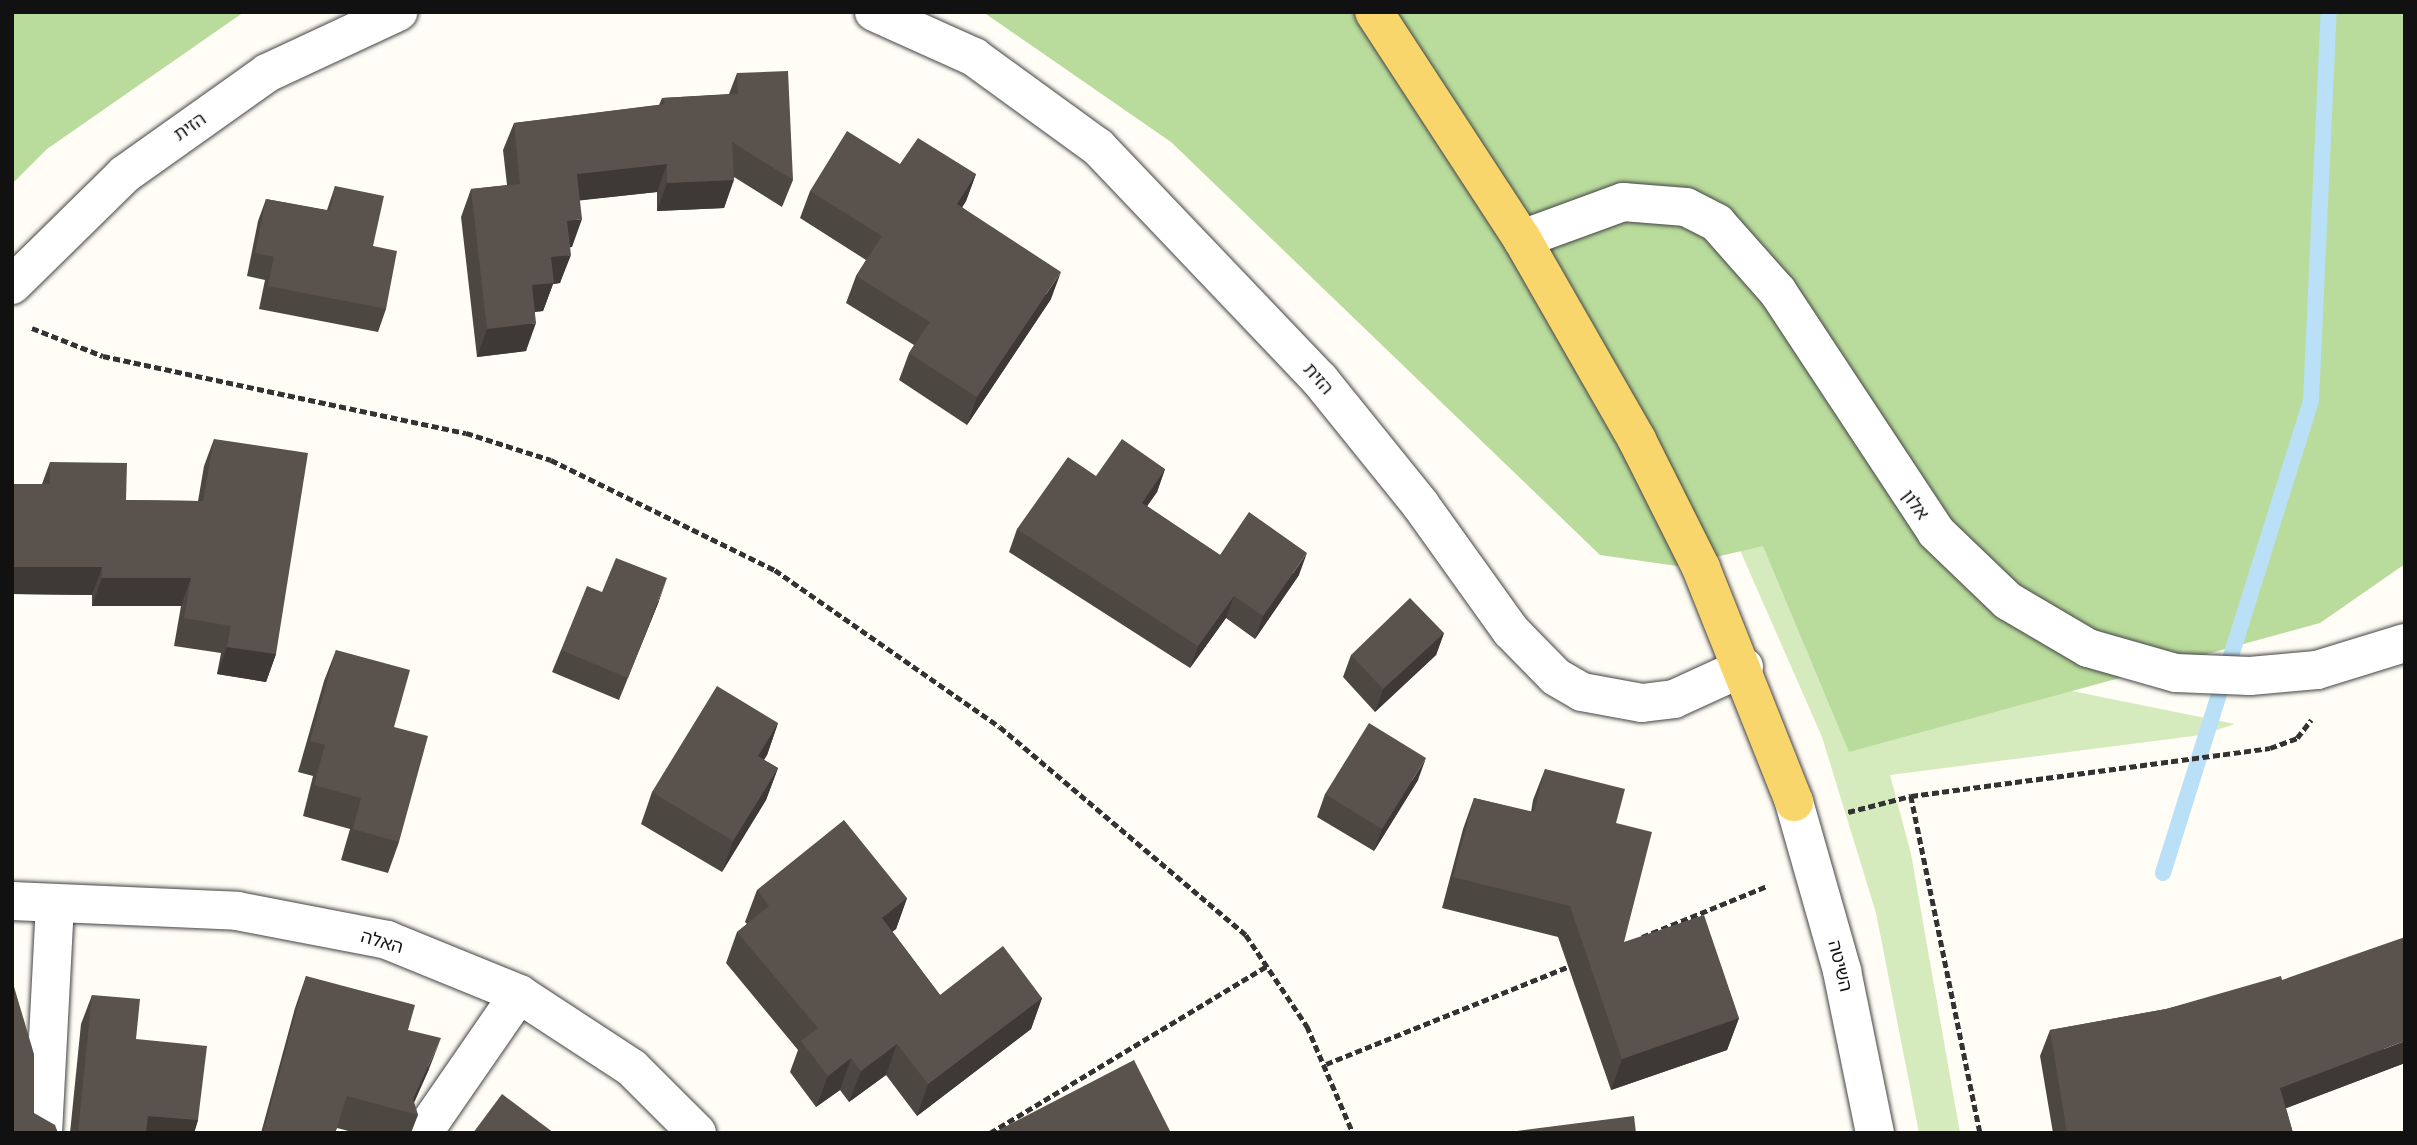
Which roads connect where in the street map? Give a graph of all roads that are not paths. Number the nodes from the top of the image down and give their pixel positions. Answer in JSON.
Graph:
{"nodes":[{"id":1,"x":398,"y":12,"type":"edge"},
{"id":2,"x":874,"y":12,"type":"edge"},
{"id":3,"x":1374,"y":12,"type":"edge"},
{"id":4,"x":1522,"y":239,"type":"junction"},
{"id":5,"x":12,"y":285,"type":"edge"},
{"id":6,"x":2405,"y":643,"type":"edge"},
{"id":7,"x":1744,"y":667,"type":"junction"},
{"id":8,"x":1798,"y":813,"type":"joint"},
{"id":9,"x":12,"y":901,"type":"edge"},
{"id":10,"x":55,"y":903,"type":"junction"},
{"id":11,"x":519,"y":994,"type":"junction"},
{"id":12,"x":43,"y":1133,"type":"edge"},
{"id":13,"x":423,"y":1133,"type":"edge"},
{"id":14,"x":697,"y":1133,"type":"edge"},
{"id":15,"x":1875,"y":1133,"type":"edge"}],
"edges":[{"from":1,"to":5,"type":"street","name":"הזית"},
{"from":2,"to":7,"type":"street","name":"הזית"},
{"from":3,"to":4,"type":"main road"},
{"from":4,"to":6,"type":"street","name":"אלון"},
{"from":4,"to":7,"type":"main road"},
{"from":7,"to":8,"type":"main road"},
{"from":8,"to":15,"type":"street","name":"השיטה"},
{"from":9,"to":10,"type":"street","name":"האלה"},
{"from":10,"to":11,"type":"street","name":"האלה"},
{"from":10,"to":12,"type":"street"},
{"from":11,"to":13,"type":"street"},
{"from":11,"to":14,"type":"street","name":"האלה"}]}
